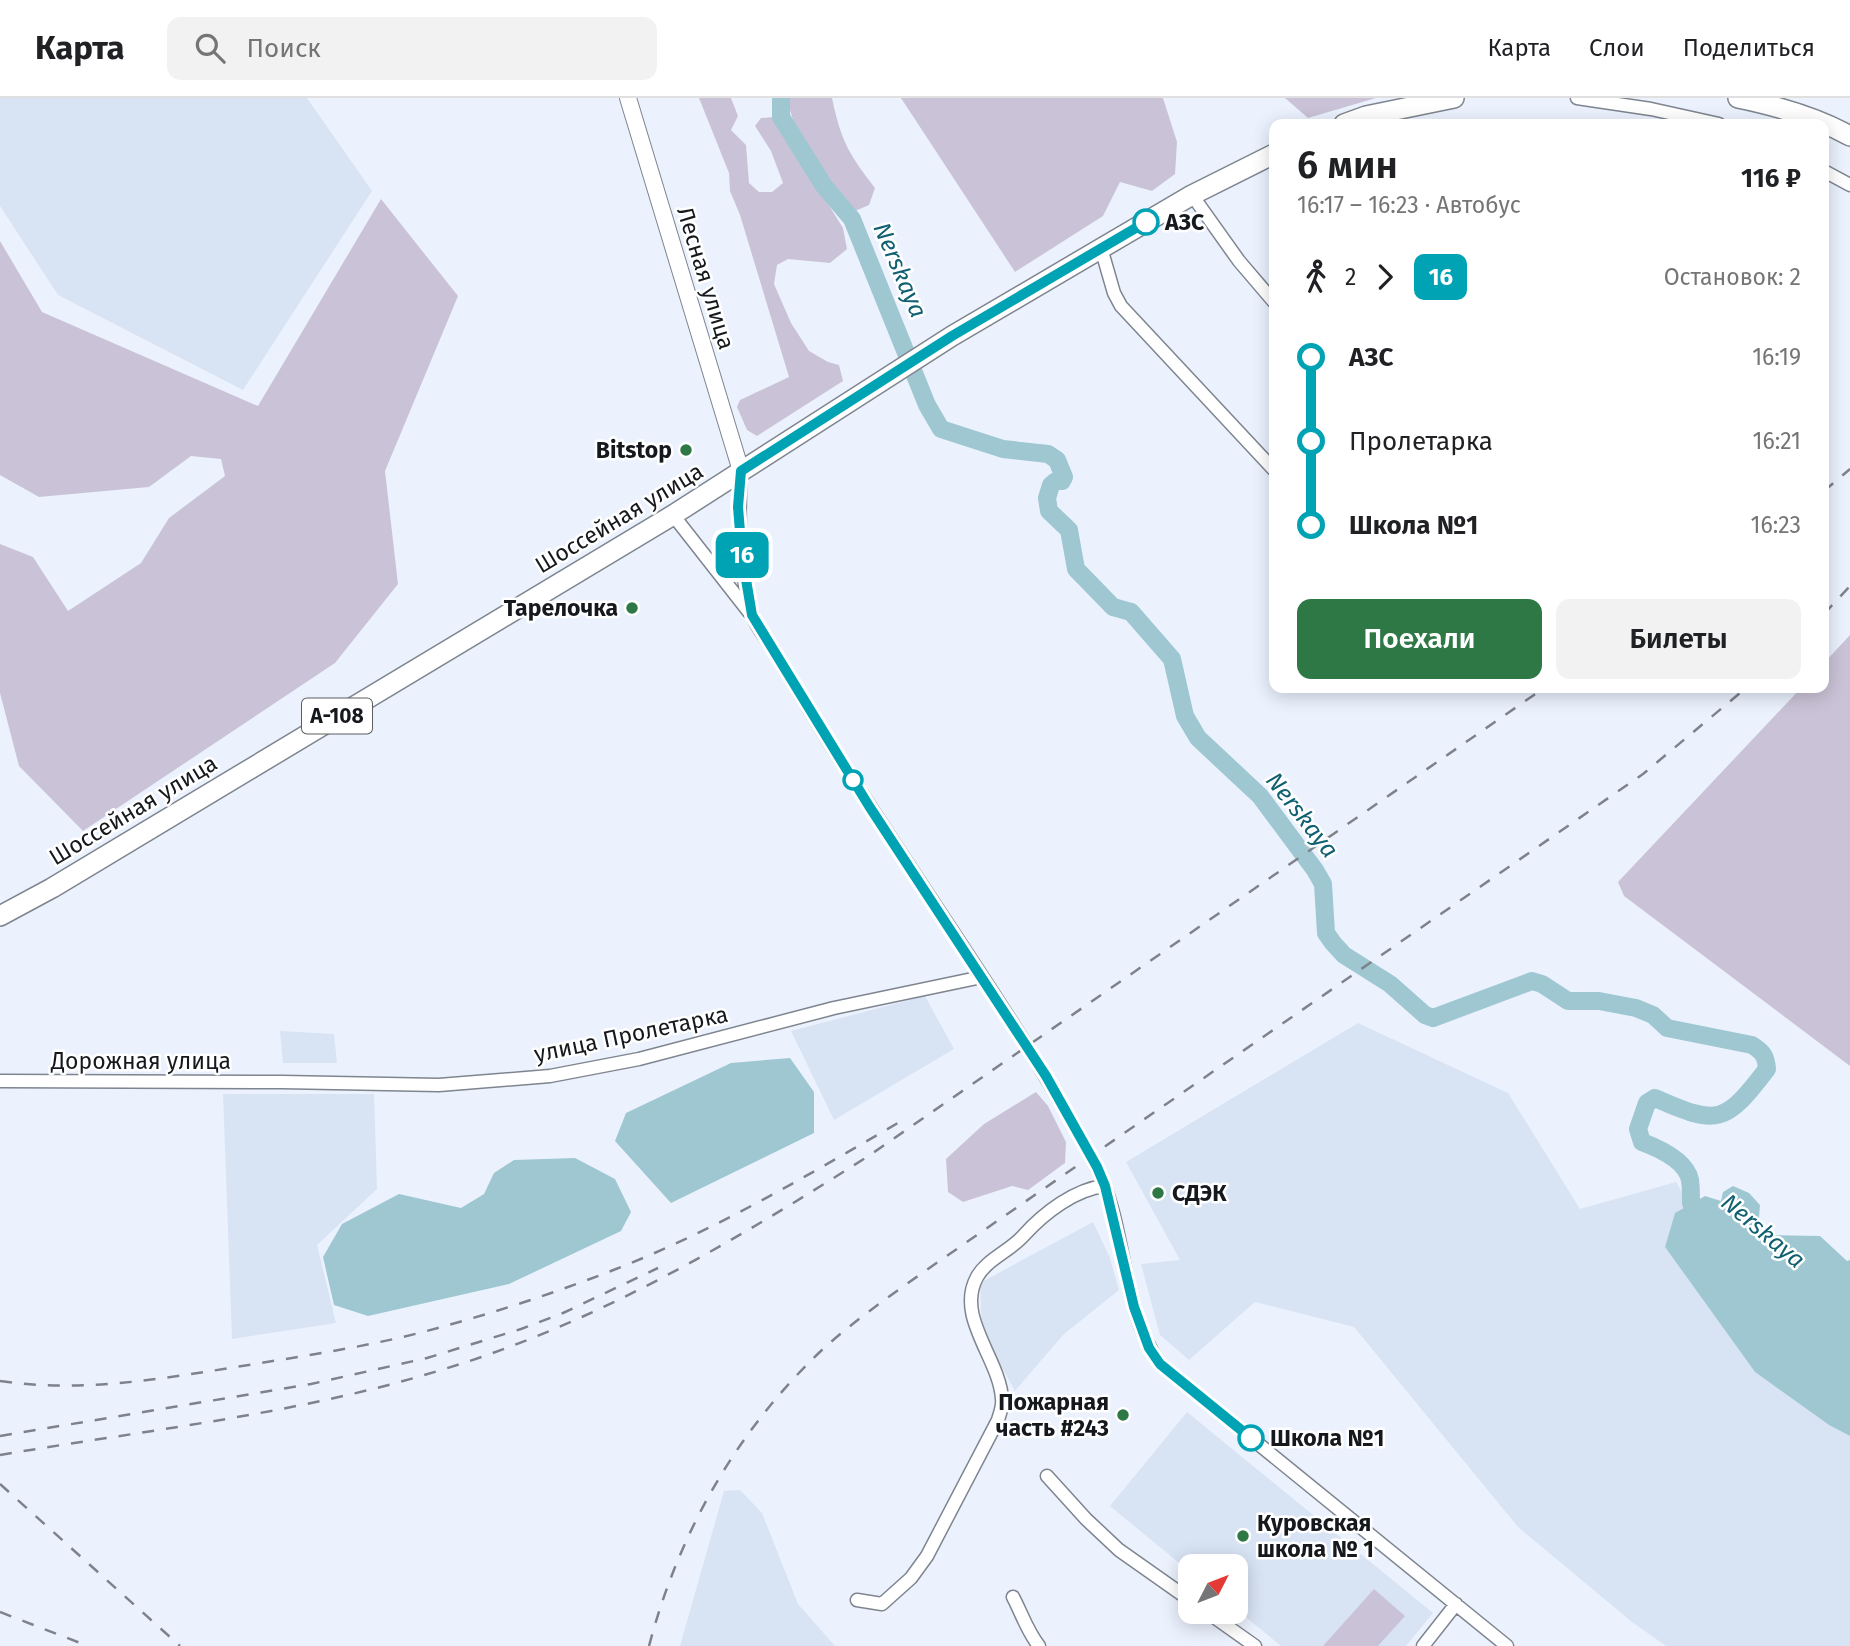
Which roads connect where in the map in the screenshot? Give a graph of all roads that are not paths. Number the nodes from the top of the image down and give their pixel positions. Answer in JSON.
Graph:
{"nodes":[{"id":1,"x":628,"y":98,"type":"edge"},
{"id":2,"x":1454,"y":98,"type":"edge"},
{"id":3,"x":1577,"y":98,"type":"edge"},
{"id":4,"x":1738,"y":98,"type":"edge"},
{"id":5,"x":1358,"y":119,"type":"edge"},
{"id":6,"x":1696,"y":119,"type":"edge"},
{"id":7,"x":1815,"y":119,"type":"edge"},
{"id":8,"x":1829,"y":124,"type":"edge"},
{"id":9,"x":1850,"y":136,"type":"edge"},
{"id":10,"x":1269,"y":156,"type":"edge"},
{"id":11,"x":1829,"y":174,"type":"edge"},
{"id":12,"x":1850,"y":185,"type":"edge"},
{"id":13,"x":1192,"y":195,"type":"junction"},
{"id":14,"x":1101,"y":248,"type":"junction"},
{"id":15,"x":1269,"y":296,"type":"edge"},
{"id":16,"x":1269,"y":465,"type":"edge"},
{"id":17,"x":741,"y":471,"type":"junction"},
{"id":18,"x":673,"y":515,"type":"junction"},
{"id":19,"x":752,"y":615,"type":"junction"},
{"id":20,"x":0,"y":916,"type":"edge"},
{"id":21,"x":982,"y":977,"type":"junction"},
{"id":22,"x":0,"y":1081,"type":"edge"},
{"id":23,"x":282,"y":1082,"type":"joint"},
{"id":24,"x":1105,"y":1186,"type":"junction"},
{"id":25,"x":1047,"y":1476,"type":"dead end"},
{"id":26,"x":1178,"y":1592,"type":"edge"},
{"id":27,"x":1013,"y":1597,"type":"dead end"},
{"id":28,"x":857,"y":1600,"type":"dead end"},
{"id":29,"x":1456,"y":1604,"type":"junction"},
{"id":30,"x":1224,"y":1624,"type":"edge"},
{"id":31,"x":1039,"y":1646,"type":"edge"},
{"id":32,"x":1255,"y":1646,"type":"edge"},
{"id":33,"x":1423,"y":1646,"type":"edge"},
{"id":34,"x":1507,"y":1646,"type":"edge"}],
"edges":[{"from":1,"to":17,"type":"main road","name":"Лесная улица"},
{"from":2,"to":5,"type":"highway"},
{"from":3,"to":6,"type":"street"},
{"from":4,"to":7,"type":"highway"},
{"from":8,"to":9,"type":"highway"},
{"from":10,"to":13,"type":"highway","number":"А-108"},
{"from":11,"to":12,"type":"street"},
{"from":13,"to":14,"type":"highway","number":"А-108"},
{"from":13,"to":15,"type":"street"},
{"from":14,"to":16,"type":"street"},
{"from":14,"to":17,"type":"highway","name":"Шоссейная улица","number":"А-108"},
{"from":17,"to":18,"type":"highway","name":"Шоссейная улица","number":"А-108"},
{"from":17,"to":19,"type":"street"},
{"from":18,"to":19,"type":"street"},
{"from":18,"to":20,"type":"highway","name":"Шоссейная улица","number":"А-108"},
{"from":19,"to":21,"type":"street"},
{"from":21,"to":23,"type":"street","name":"улица Пролетарка"},
{"from":21,"to":24,"type":"street"},
{"from":22,"to":23,"type":"street","name":"Дорожная улица"},
{"from":24,"to":28,"type":"street"},
{"from":24,"to":29,"type":"street"},
{"from":25,"to":26,"type":"street"},
{"from":27,"to":31,"type":"street"},
{"from":29,"to":33,"type":"street"},
{"from":29,"to":34,"type":"street"},
{"from":30,"to":32,"type":"street"}]}
